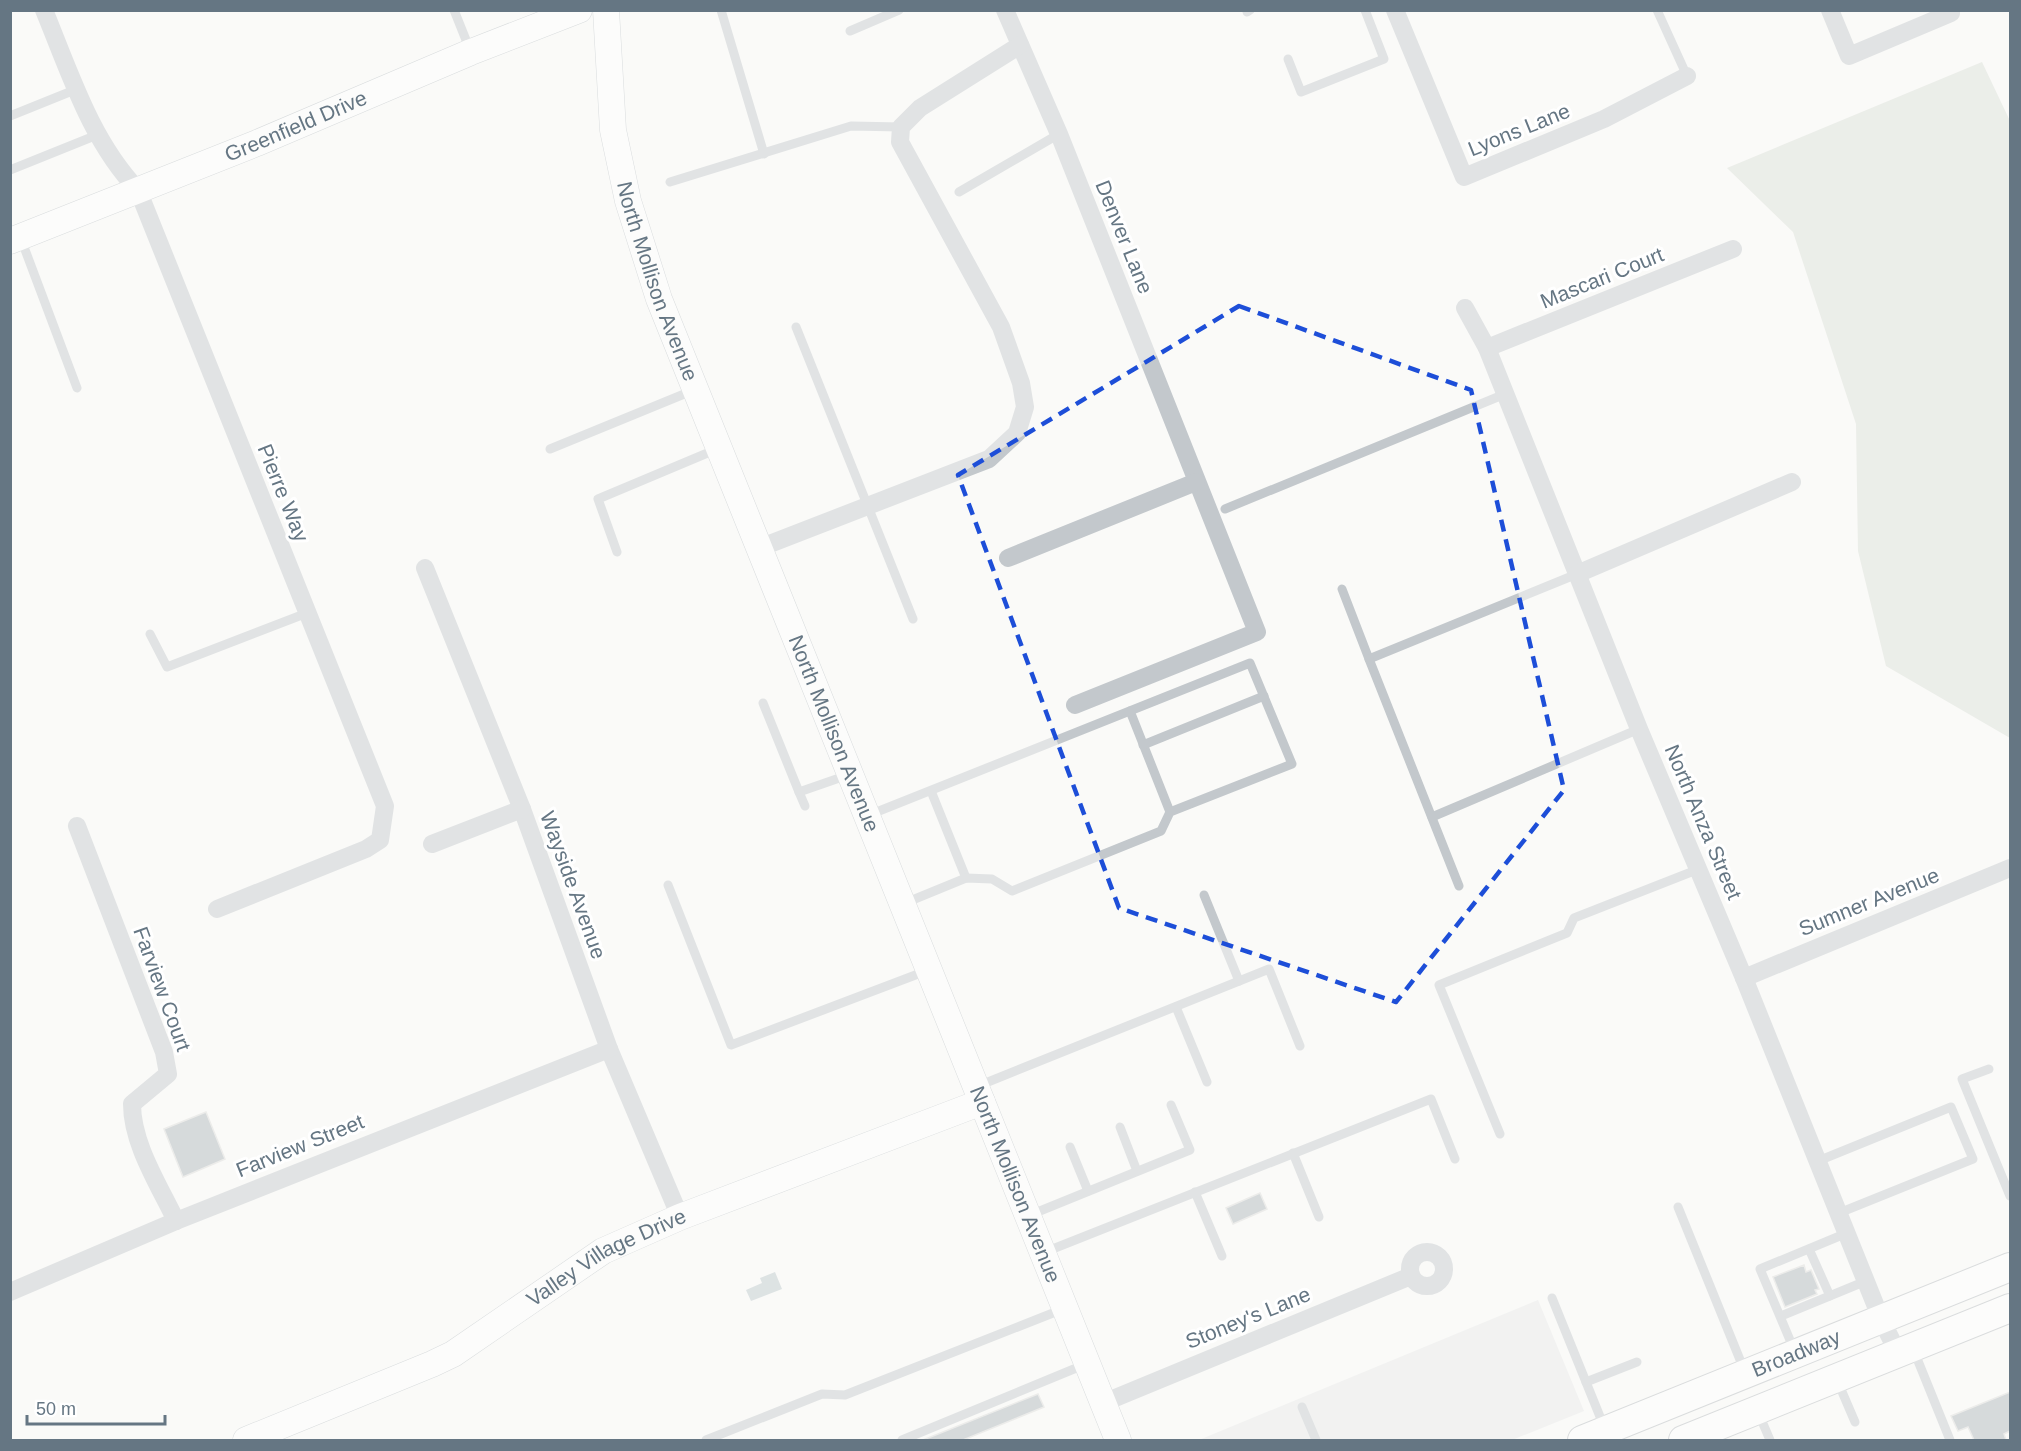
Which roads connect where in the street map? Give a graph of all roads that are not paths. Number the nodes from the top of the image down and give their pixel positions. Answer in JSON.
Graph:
{"nodes":[{"id":1,"x":44,"y":10,"type":"edge"},
{"id":2,"x":454,"y":10,"type":"edge"},
{"id":3,"x":579,"y":10,"type":"edge"},
{"id":4,"x":606,"y":10,"type":"edge"},
{"id":5,"x":721,"y":10,"type":"edge"},
{"id":6,"x":899,"y":10,"type":"edge"},
{"id":7,"x":1005,"y":10,"type":"edge"},
{"id":8,"x":1365,"y":10,"type":"edge"},
{"id":9,"x":1395,"y":10,"type":"edge"},
{"id":10,"x":1658,"y":10,"type":"edge"},
{"id":11,"x":1830,"y":10,"type":"edge"},
{"id":12,"x":1951,"y":13,"type":"dead end"},
{"id":13,"x":850,"y":31,"type":"dead end"},
{"id":14,"x":1020,"y":45,"type":"junction"},
{"id":15,"x":471,"y":52,"type":"junction"},
{"id":16,"x":1288,"y":59,"type":"dead end"},
{"id":17,"x":1687,"y":76,"type":"joint"},
{"id":18,"x":77,"y":89,"type":"junction"},
{"id":19,"x":10,"y":116,"type":"edge"},
{"id":20,"x":901,"y":127,"type":"junction"},
{"id":21,"x":1059,"y":134,"type":"junction"},
{"id":22,"x":97,"y":135,"type":"junction"},
{"id":23,"x":764,"y":154,"type":"junction"},
{"id":24,"x":10,"y":170,"type":"edge"},
{"id":25,"x":670,"y":182,"type":"dead end"},
{"id":26,"x":138,"y":190,"type":"junction"},
{"id":27,"x":959,"y":192,"type":"dead end"},
{"id":28,"x":15,"y":238,"type":"edge"},
{"id":29,"x":1733,"y":249,"type":"dead end"},
{"id":30,"x":1465,"y":308,"type":"dead end"},
{"id":31,"x":796,"y":327,"type":"dead end"},
{"id":32,"x":1487,"y":348,"type":"junction"},
{"id":33,"x":76,"y":388,"type":"dead end"},
{"id":34,"x":696,"y":389,"type":"junction"},
{"id":35,"x":1505,"y":394,"type":"junction"},
{"id":36,"x":719,"y":448,"type":"junction"},
{"id":37,"x":550,"y":449,"type":"dead end"},
{"id":38,"x":1196,"y":482,"type":"junction"},
{"id":39,"x":1792,"y":482,"type":"dead end"},
{"id":40,"x":867,"y":506,"type":"junction"},
{"id":41,"x":1225,"y":508,"type":"dead end"},
{"id":42,"x":759,"y":548,"type":"junction"},
{"id":43,"x":617,"y":552,"type":"dead end"},
{"id":44,"x":1008,"y":558,"type":"dead end"},
{"id":45,"x":425,"y":568,"type":"dead end"},
{"id":46,"x":1577,"y":574,"type":"junction"},
{"id":47,"x":1342,"y":589,"type":"dead end"},
{"id":48,"x":307,"y":613,"type":"junction"},
{"id":49,"x":914,"y":619,"type":"dead end"},
{"id":50,"x":150,"y":634,"type":"dead end"},
{"id":51,"x":1369,"y":659,"type":"junction"},
{"id":52,"x":1264,"y":696,"type":"junction"},
{"id":53,"x":763,"y":703,"type":"dead end"},
{"id":54,"x":1075,"y":705,"type":"dead end"},
{"id":55,"x":1130,"y":711,"type":"junction"},
{"id":56,"x":1639,"y":729,"type":"junction"},
{"id":57,"x":1143,"y":745,"type":"junction"},
{"id":58,"x":850,"y":774,"type":"junction"},
{"id":59,"x":932,"y":790,"type":"junction"},
{"id":60,"x":799,"y":792,"type":"junction"},
{"id":61,"x":805,"y":806,"type":"dead end"},
{"id":62,"x":522,"y":809,"type":"junction"},
{"id":63,"x":1170,"y":812,"type":"junction"},
{"id":64,"x":867,"y":816,"type":"junction"},
{"id":65,"x":1432,"y":817,"type":"junction"},
{"id":66,"x":77,"y":826,"type":"dead end"},
{"id":67,"x":432,"y":844,"type":"dead end"},
{"id":68,"x":2010,"y":868,"type":"edge"},
{"id":69,"x":1699,"y":869,"type":"junction"},
{"id":70,"x":966,"y":878,"type":"junction"},
{"id":71,"x":668,"y":885,"type":"dead end"},
{"id":72,"x":1459,"y":886,"type":"dead end"},
{"id":73,"x":1204,"y":895,"type":"dead end"},
{"id":74,"x":902,"y":904,"type":"junction"},
{"id":75,"x":217,"y":909,"type":"dead end"},
{"id":76,"x":929,"y":970,"type":"junction"},
{"id":77,"x":1744,"y":978,"type":"junction"},
{"id":78,"x":1239,"y":981,"type":"junction"},
{"id":79,"x":1176,"y":1007,"type":"junction"},
{"id":80,"x":1300,"y":1046,"type":"dead end"},
{"id":81,"x":609,"y":1049,"type":"junction"},
{"id":82,"x":1989,"y":1069,"type":"dead end"},
{"id":83,"x":1207,"y":1082,"type":"dead end"},
{"id":84,"x":979,"y":1095,"type":"junction"},
{"id":85,"x":1171,"y":1105,"type":"dead end"},
{"id":86,"x":1119,"y":1127,"type":"dead end"},
{"id":87,"x":1500,"y":1134,"type":"dead end"},
{"id":88,"x":1070,"y":1147,"type":"dead end"},
{"id":89,"x":1293,"y":1153,"type":"junction"},
{"id":90,"x":1455,"y":1159,"type":"dead end"},
{"id":91,"x":1818,"y":1161,"type":"junction"},
{"id":92,"x":1137,"y":1171,"type":"junction"},
{"id":93,"x":1089,"y":1191,"type":"junction"},
{"id":94,"x":1195,"y":1192,"type":"junction"},
{"id":95,"x":2010,"y":1196,"type":"edge"},
{"id":96,"x":1678,"y":1207,"type":"dead end"},
{"id":97,"x":1839,"y":1213,"type":"junction"},
{"id":98,"x":1028,"y":1215,"type":"junction"},
{"id":99,"x":680,"y":1217,"type":"junction"},
{"id":100,"x":1319,"y":1217,"type":"dead end"},
{"id":101,"x":176,"y":1221,"type":"junction"},
{"id":102,"x":1847,"y":1233,"type":"junction"},
{"id":103,"x":1809,"y":1249,"type":"junction"},
{"id":104,"x":1042,"y":1252,"type":"junction"},
{"id":105,"x":1222,"y":1256,"type":"dead end"},
{"id":106,"x":2010,"y":1267,"type":"edge"},
{"id":107,"x":1411,"y":1276,"type":"dead end"},
{"id":108,"x":1866,"y":1281,"type":"junction"},
{"id":109,"x":10,"y":1292,"type":"edge"},
{"id":110,"x":1830,"y":1296,"type":"junction"},
{"id":111,"x":1552,"y":1298,"type":"dead end"},
{"id":112,"x":1065,"y":1308,"type":"junction"},
{"id":113,"x":2010,"y":1308,"type":"edge"},
{"id":114,"x":1781,"y":1316,"type":"junction"},
{"id":115,"x":1881,"y":1320,"type":"junction"},
{"id":116,"x":1905,"y":1350,"type":"junction"},
{"id":117,"x":1796,"y":1354,"type":"junction"},
{"id":118,"x":1637,"y":1362,"type":"dead end"},
{"id":119,"x":1087,"y":1364,"type":"junction"},
{"id":120,"x":1746,"y":1375,"type":"junction"},
{"id":121,"x":1836,"y":1378,"type":"junction"},
{"id":122,"x":1586,"y":1382,"type":"junction"},
{"id":123,"x":1103,"y":1402,"type":"junction"},
{"id":124,"x":1302,"y":1407,"type":"dead end"},
{"id":125,"x":1758,"y":1410,"type":"junction"},
{"id":126,"x":1856,"y":1422,"type":"dead end"},
{"id":127,"x":1594,"y":1436,"type":"edge"},
{"id":128,"x":246,"y":1440,"type":"edge"},
{"id":129,"x":706,"y":1440,"type":"edge"},
{"id":130,"x":902,"y":1440,"type":"edge"},
{"id":131,"x":1118,"y":1440,"type":"edge"},
{"id":132,"x":1316,"y":1440,"type":"edge"},
{"id":133,"x":1683,"y":1440,"type":"edge"},
{"id":134,"x":1770,"y":1440,"type":"edge"},
{"id":135,"x":1950,"y":1440,"type":"edge"}],
"edges":[{"from":1,"to":18,"type":"street","name":"Pierre Way"},
{"from":2,"to":15,"type":"lane"},
{"from":3,"to":15,"type":"main road","name":"Greenfield Drive"},
{"from":4,"to":34,"type":"main road","name":"North Mollison Avenue"},
{"from":5,"to":23,"type":"lane"},
{"from":6,"to":13,"type":"lane"},
{"from":7,"to":14,"type":"street","name":"Denver Lane"},
{"from":8,"to":16,"type":"lane"},
{"from":9,"to":17,"type":"street","name":"Lyons Lane"},
{"from":10,"to":17,"type":"lane"},
{"from":11,"to":12,"type":"street"},
{"from":14,"to":20,"type":"street"},
{"from":14,"to":21,"type":"street","name":"Denver Lane"},
{"from":15,"to":26,"type":"main road","name":"Greenfield Drive"},
{"from":18,"to":19,"type":"lane"},
{"from":18,"to":22,"type":"street","name":"Pierre Way"},
{"from":20,"to":23,"type":"lane"},
{"from":20,"to":40,"type":"street"},
{"from":21,"to":27,"type":"lane"},
{"from":21,"to":38,"type":"street","name":"Denver Lane"},
{"from":22,"to":24,"type":"lane"},
{"from":22,"to":26,"type":"street","name":"Pierre Way"},
{"from":23,"to":25,"type":"lane"},
{"from":26,"to":28,"type":"main road","name":"Greenfield Drive"},
{"from":26,"to":48,"type":"street","name":"Pierre Way"},
{"from":28,"to":33,"type":"lane"},
{"from":29,"to":32,"type":"street","name":"Mascari Court"},
{"from":30,"to":32,"type":"street","name":"North Anza Street"},
{"from":31,"to":40,"type":"lane"},
{"from":32,"to":35,"type":"street","name":"North Anza Street"},
{"from":34,"to":36,"type":"main road","name":"North Mollison Avenue"},
{"from":34,"to":37,"type":"lane"},
{"from":35,"to":41,"type":"lane"},
{"from":35,"to":46,"type":"street","name":"North Anza Street"},
{"from":36,"to":42,"type":"main road","name":"North Mollison Avenue"},
{"from":36,"to":43,"type":"lane"},
{"from":38,"to":44,"type":"street"},
{"from":38,"to":54,"type":"street","name":"Denver Lane"},
{"from":39,"to":46,"type":"street"},
{"from":40,"to":42,"type":"street"},
{"from":40,"to":49,"type":"lane"},
{"from":42,"to":58,"type":"main road","name":"North Mollison Avenue"},
{"from":45,"to":62,"type":"street","name":"Wayside Avenue"},
{"from":46,"to":51,"type":"lane"},
{"from":46,"to":56,"type":"street","name":"North Anza Street"},
{"from":47,"to":51,"type":"lane"},
{"from":48,"to":50,"type":"lane"},
{"from":48,"to":75,"type":"street","name":"Pierre Way"},
{"from":51,"to":65,"type":"lane"},
{"from":52,"to":55,"type":"lane"},
{"from":52,"to":57,"type":"lane"},
{"from":52,"to":63,"type":"lane"},
{"from":53,"to":60,"type":"lane"},
{"from":55,"to":57,"type":"lane"},
{"from":55,"to":59,"type":"lane"},
{"from":56,"to":65,"type":"lane"},
{"from":56,"to":69,"type":"street","name":"North Anza Street"},
{"from":57,"to":63,"type":"lane"},
{"from":58,"to":60,"type":"lane"},
{"from":58,"to":64,"type":"main road","name":"North Mollison Avenue"},
{"from":59,"to":64,"type":"lane"},
{"from":59,"to":70,"type":"lane"},
{"from":60,"to":61,"type":"lane"},
{"from":62,"to":67,"type":"street"},
{"from":62,"to":81,"type":"street","name":"Wayside Avenue"},
{"from":63,"to":70,"type":"lane"},
{"from":64,"to":74,"type":"main road","name":"North Mollison Avenue"},
{"from":65,"to":72,"type":"lane"},
{"from":66,"to":101,"type":"street","name":"Farview Court"},
{"from":68,"to":77,"type":"street","name":"Sumner Avenue"},
{"from":69,"to":77,"type":"street","name":"North Anza Street"},
{"from":69,"to":87,"type":"lane"},
{"from":70,"to":74,"type":"lane"},
{"from":71,"to":76,"type":"lane"},
{"from":73,"to":78,"type":"lane"},
{"from":74,"to":76,"type":"main road","name":"North Mollison Avenue"},
{"from":76,"to":84,"type":"main road","name":"North Mollison Avenue"},
{"from":77,"to":91,"type":"street","name":"North Anza Street"},
{"from":78,"to":79,"type":"lane"},
{"from":78,"to":80,"type":"lane"},
{"from":79,"to":83,"type":"lane"},
{"from":79,"to":84,"type":"lane"},
{"from":81,"to":99,"type":"street","name":"Wayside Avenue"},
{"from":81,"to":101,"type":"street","name":"Farview Street"},
{"from":82,"to":95,"type":"lane"},
{"from":84,"to":98,"type":"main road","name":"North Mollison Avenue"},
{"from":84,"to":99,"type":"main road","name":"Valley Village Drive"},
{"from":85,"to":92,"type":"lane"},
{"from":86,"to":92,"type":"lane"},
{"from":88,"to":93,"type":"lane"},
{"from":89,"to":90,"type":"lane"},
{"from":89,"to":94,"type":"lane"},
{"from":89,"to":100,"type":"lane"},
{"from":91,"to":97,"type":"street","name":"North Anza Street"},
{"from":91,"to":97,"type":"lane"},
{"from":92,"to":93,"type":"lane"},
{"from":93,"to":98,"type":"lane"},
{"from":94,"to":104,"type":"lane"},
{"from":94,"to":105,"type":"lane"},
{"from":96,"to":120,"type":"lane"},
{"from":97,"to":102,"type":"street","name":"North Anza Street"},
{"from":98,"to":104,"type":"main road","name":"North Mollison Avenue"},
{"from":99,"to":128,"type":"main road","name":"Valley Village Drive"},
{"from":101,"to":109,"type":"street","name":"Farview Street"},
{"from":102,"to":103,"type":"lane"},
{"from":102,"to":108,"type":"street","name":"North Anza Street"},
{"from":103,"to":110,"type":"lane"},
{"from":103,"to":114,"type":"lane"},
{"from":104,"to":112,"type":"main road","name":"North Mollison Avenue"},
{"from":106,"to":115,"type":"main road","name":"Broadway"},
{"from":107,"to":123,"type":"street","name":"Stoney's Lane"},
{"from":108,"to":110,"type":"lane"},
{"from":108,"to":115,"type":"street","name":"North Anza Street"},
{"from":110,"to":114,"type":"lane"},
{"from":111,"to":122,"type":"lane"},
{"from":112,"to":119,"type":"main road","name":"North Mollison Avenue"},
{"from":112,"to":129,"type":"lane"},
{"from":113,"to":116,"type":"main road","name":"Broadway"},
{"from":114,"to":117,"type":"lane"},
{"from":115,"to":116,"type":"street","name":"North Anza Street"},
{"from":115,"to":117,"type":"main road","name":"Broadway"},
{"from":116,"to":121,"type":"main road","name":"Broadway"},
{"from":116,"to":135,"type":"lane"},
{"from":117,"to":120,"type":"main road","name":"Broadway"},
{"from":118,"to":122,"type":"lane"},
{"from":119,"to":123,"type":"main road","name":"North Mollison Avenue"},
{"from":119,"to":130,"type":"lane"},
{"from":120,"to":127,"type":"main road","name":"Broadway"},
{"from":121,"to":125,"type":"main road","name":"Broadway"},
{"from":121,"to":126,"type":"lane"},
{"from":122,"to":127,"type":"lane"},
{"from":123,"to":131,"type":"main road","name":"North Mollison Avenue"},
{"from":124,"to":132,"type":"lane"},
{"from":125,"to":133,"type":"main road","name":"Broadway"},
{"from":125,"to":134,"type":"lane"}]}
